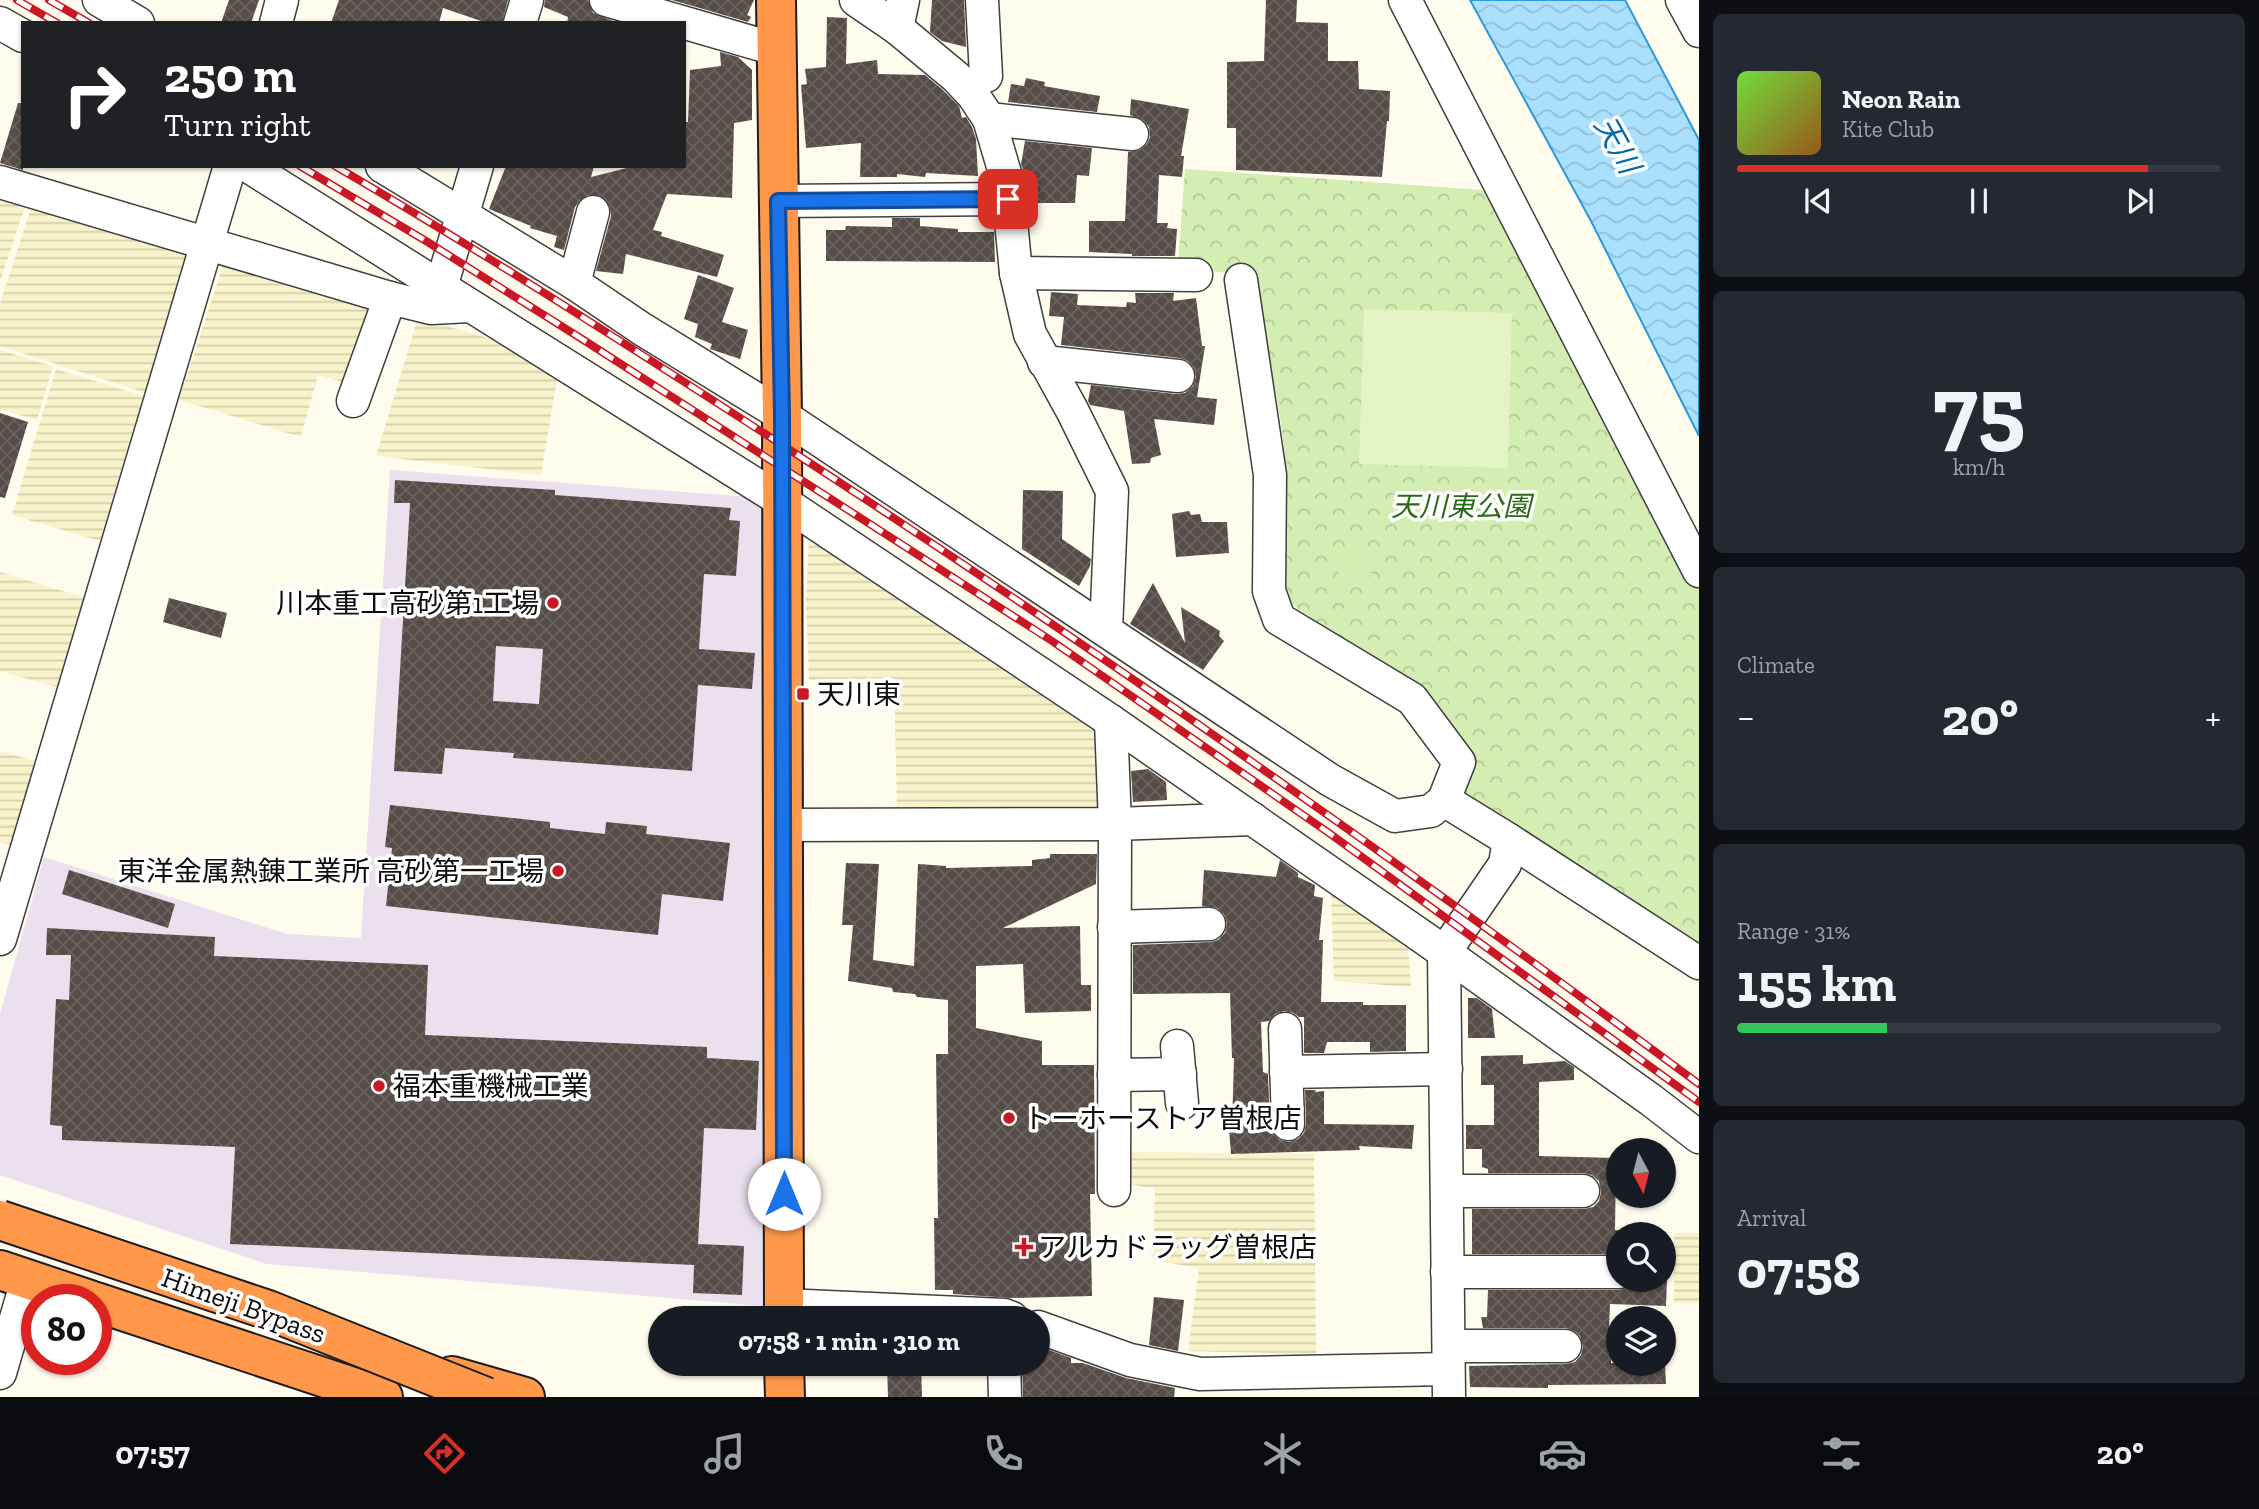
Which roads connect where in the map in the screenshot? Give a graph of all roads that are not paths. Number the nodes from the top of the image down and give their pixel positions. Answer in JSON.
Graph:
{"nodes":[{"id":1,"x":99,"y":0,"type":"edge"},
{"id":2,"x":282,"y":0,"type":"edge"},
{"id":3,"x":527,"y":0,"type":"edge"},
{"id":4,"x":606,"y":0,"type":"edge"},
{"id":5,"x":776,"y":0,"type":"edge"},
{"id":6,"x":856,"y":0,"type":"edge"},
{"id":7,"x":982,"y":0,"type":"edge"},
{"id":8,"x":1405,"y":0,"type":"edge"},
{"id":9,"x":1682,"y":0,"type":"edge"},
{"id":10,"x":900,"y":14,"type":"edge"},
{"id":11,"x":135,"y":21,"type":"edge"},
{"id":12,"x":277,"y":21,"type":"edge"},
{"id":13,"x":521,"y":21,"type":"edge"},
{"id":14,"x":678,"y":21,"type":"edge"},
{"id":15,"x":0,"y":23,"type":"edge"},
{"id":16,"x":686,"y":23,"type":"edge"},
{"id":17,"x":1699,"y":31,"type":"edge"},
{"id":18,"x":21,"y":35,"type":"edge"},
{"id":19,"x":775,"y":49,"type":"junction"},
{"id":20,"x":986,"y":76,"type":"dead end"},
{"id":21,"x":989,"y":119,"type":"junction"},
{"id":22,"x":1132,"y":134,"type":"dead end"},
{"id":23,"x":229,"y":168,"type":"edge"},
{"id":24,"x":251,"y":168,"type":"edge"},
{"id":25,"x":385,"y":168,"type":"edge"},
{"id":26,"x":476,"y":168,"type":"edge"},
{"id":27,"x":0,"y":182,"type":"edge"},
{"id":28,"x":1008,"y":199,"type":"junction"},
{"id":29,"x":778,"y":201,"type":"junction"},
{"id":30,"x":593,"y":212,"type":"dead end"},
{"id":31,"x":463,"y":214,"type":"junction"},
{"id":32,"x":207,"y":245,"type":"junction"},
{"id":33,"x":1016,"y":273,"type":"junction"},
{"id":34,"x":1196,"y":275,"type":"dead end"},
{"id":35,"x":1241,"y":280,"type":"dead end"},
{"id":36,"x":574,"y":283,"type":"junction"},
{"id":37,"x":441,"y":287,"type":"junction"},
{"id":38,"x":390,"y":298,"type":"junction"},
{"id":39,"x":470,"y":306,"type":"junction"},
{"id":40,"x":1044,"y":362,"type":"junction"},
{"id":41,"x":1178,"y":376,"type":"dead end"},
{"id":42,"x":353,"y":401,"type":"dead end"},
{"id":43,"x":782,"y":415,"type":"junction"},
{"id":44,"x":782,"y":501,"type":"junction"},
{"id":45,"x":1699,"y":571,"type":"edge"},
{"id":46,"x":1106,"y":631,"type":"junction"},
{"id":47,"x":1111,"y":721,"type":"junction"},
{"id":48,"x":1444,"y":800,"type":"junction"},
{"id":49,"x":1253,"y":819,"type":"junction"},
{"id":50,"x":1115,"y":824,"type":"junction"},
{"id":51,"x":782,"y":825,"type":"junction"},
{"id":52,"x":1508,"y":840,"type":"junction"},
{"id":53,"x":1209,"y":924,"type":"dead end"},
{"id":54,"x":1114,"y":927,"type":"junction"},
{"id":55,"x":0,"y":939,"type":"edge"},
{"id":56,"x":1444,"y":953,"type":"junction"},
{"id":57,"x":1699,"y":963,"type":"edge"},
{"id":58,"x":1285,"y":1029,"type":"dead end"},
{"id":59,"x":1446,"y":1069,"type":"junction"},
{"id":60,"x":1286,"y":1072,"type":"junction"},
{"id":61,"x":1114,"y":1075,"type":"junction"},
{"id":62,"x":1180,"y":1075,"type":"dead end"},
{"id":63,"x":1288,"y":1124,"type":"dead end"},
{"id":64,"x":1699,"y":1137,"type":"edge"},
{"id":65,"x":1114,"y":1190,"type":"dead end"},
{"id":66,"x":1447,"y":1191,"type":"junction"},
{"id":67,"x":1583,"y":1191,"type":"dead end"},
{"id":68,"x":0,"y":1220,"type":"edge"},
{"id":69,"x":0,"y":1234,"type":"edge"},
{"id":70,"x":1447,"y":1272,"type":"junction"},
{"id":71,"x":1606,"y":1272,"type":"edge"},
{"id":72,"x":18,"y":1286,"type":"edge"},
{"id":73,"x":784,"y":1306,"type":"edge"},
{"id":74,"x":112,"y":1307,"type":"edge"},
{"id":75,"x":112,"y":1323,"type":"edge"},
{"id":76,"x":1050,"y":1331,"type":"edge"},
{"id":77,"x":1565,"y":1346,"type":"dead end"},
{"id":78,"x":1448,"y":1371,"type":"edge"},
{"id":79,"x":0,"y":1373,"type":"edge"},
{"id":80,"x":784,"y":1376,"type":"edge"},
{"id":81,"x":1004,"y":1376,"type":"edge"},
{"id":82,"x":319,"y":1397,"type":"edge"},
{"id":83,"x":383,"y":1397,"type":"edge"},
{"id":84,"x":486,"y":1397,"type":"edge"},
{"id":85,"x":525,"y":1397,"type":"edge"},
{"id":86,"x":785,"y":1397,"type":"edge"},
{"id":87,"x":1004,"y":1397,"type":"edge"}],
"edges":[{"from":1,"to":11,"type":"street"},
{"from":2,"to":12,"type":"street"},
{"from":3,"to":13,"type":"street"},
{"from":4,"to":14,"type":"street"},
{"from":5,"to":19,"type":"highway"},
{"from":6,"to":10,"type":"street"},
{"from":7,"to":20,"type":"street"},
{"from":8,"to":45,"type":"street"},
{"from":9,"to":17,"type":"street"},
{"from":10,"to":21,"type":"street"},
{"from":15,"to":18,"type":"street"},
{"from":16,"to":19,"type":"street"},
{"from":19,"to":29,"type":"highway"},
{"from":21,"to":22,"type":"street"},
{"from":21,"to":28,"type":"street"},
{"from":23,"to":32,"type":"street"},
{"from":24,"to":37,"type":"street"},
{"from":25,"to":31,"type":"street"},
{"from":26,"to":31,"type":"street"},
{"from":27,"to":32,"type":"street"},
{"from":28,"to":29,"type":"street"},
{"from":28,"to":33,"type":"street"},
{"from":29,"to":43,"type":"highway"},
{"from":30,"to":36,"type":"street"},
{"from":31,"to":36,"type":"street"},
{"from":31,"to":37,"type":"street"},
{"from":32,"to":38,"type":"street"},
{"from":32,"to":55,"type":"street"},
{"from":33,"to":34,"type":"street"},
{"from":33,"to":40,"type":"street"},
{"from":35,"to":48,"type":"street"},
{"from":36,"to":43,"type":"street"},
{"from":37,"to":39,"type":"street"},
{"from":38,"to":39,"type":"street"},
{"from":38,"to":42,"type":"street"},
{"from":39,"to":44,"type":"street"},
{"from":40,"to":41,"type":"street"},
{"from":40,"to":46,"type":"street"},
{"from":43,"to":44,"type":"highway"},
{"from":43,"to":46,"type":"street"},
{"from":44,"to":47,"type":"street"},
{"from":44,"to":51,"type":"highway"},
{"from":46,"to":48,"type":"street"},
{"from":47,"to":49,"type":"street"},
{"from":47,"to":50,"type":"street"},
{"from":48,"to":52,"type":"street"},
{"from":49,"to":50,"type":"street"},
{"from":49,"to":56,"type":"street"},
{"from":50,"to":51,"type":"street"},
{"from":50,"to":54,"type":"street"},
{"from":51,"to":73,"type":"highway"},
{"from":52,"to":56,"type":"street"},
{"from":52,"to":57,"type":"street"},
{"from":53,"to":54,"type":"street"},
{"from":54,"to":61,"type":"street"},
{"from":56,"to":59,"type":"street"},
{"from":56,"to":64,"type":"street"},
{"from":58,"to":60,"type":"street"},
{"from":59,"to":60,"type":"street"},
{"from":59,"to":66,"type":"street"},
{"from":60,"to":63,"type":"street"},
{"from":61,"to":62,"type":"street"},
{"from":61,"to":65,"type":"street"},
{"from":66,"to":67,"type":"street"},
{"from":66,"to":70,"type":"street"},
{"from":68,"to":84,"type":"highway","name":"Himeji Bypass","bridge":true},
{"from":69,"to":85,"type":"highway"},
{"from":70,"to":71,"type":"street"},
{"from":70,"to":78,"type":"street"},
{"from":72,"to":79,"type":"street"},
{"from":74,"to":83,"type":"highway","name":"Himeji Bypass"},
{"from":75,"to":82,"type":"highway"},
{"from":76,"to":78,"type":"street"},
{"from":77,"to":78,"type":"street"},
{"from":80,"to":86,"type":"highway"},
{"from":81,"to":87,"type":"street"}]}
